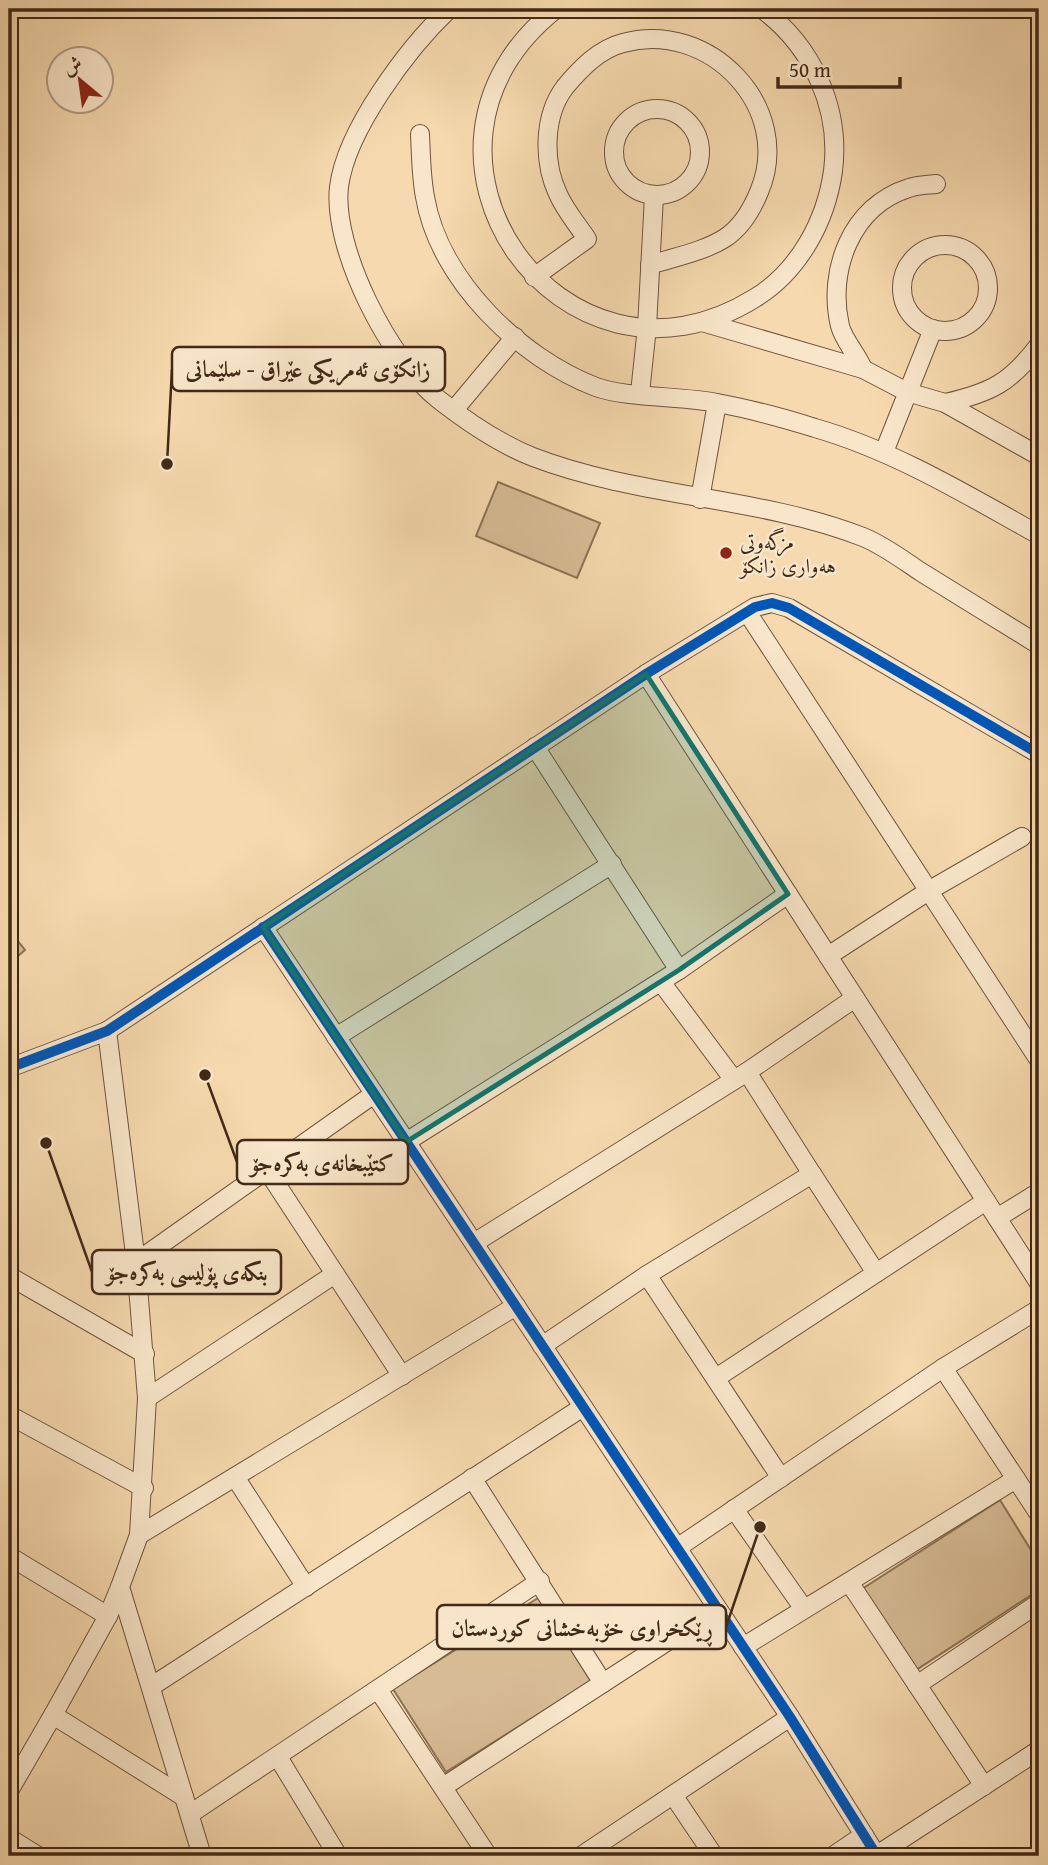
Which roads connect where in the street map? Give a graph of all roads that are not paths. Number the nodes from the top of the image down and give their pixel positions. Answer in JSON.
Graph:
{"nodes":[{"id":1,"x":449,"y":9,"type":"edge"},
{"id":2,"x":556,"y":9,"type":"edge"},
{"id":3,"x":762,"y":9,"type":"edge"},
{"id":4,"x":420,"y":134,"type":"dead end"},
{"id":5,"x":936,"y":184,"type":"dead end"},
{"id":6,"x":654,"y":196,"type":"junction"},
{"id":7,"x":650,"y":265,"type":"junction"},
{"id":8,"x":534,"y":277,"type":"junction"},
{"id":9,"x":702,"y":322,"type":"junction"},
{"id":10,"x":647,"y":327,"type":"junction"},
{"id":11,"x":933,"y":329,"type":"junction"},
{"id":12,"x":515,"y":337,"type":"junction"},
{"id":13,"x":1039,"y":345,"type":"edge"},
{"id":14,"x":863,"y":369,"type":"junction"},
{"id":15,"x":906,"y":392,"type":"junction"},
{"id":16,"x":640,"y":393,"type":"junction"},
{"id":17,"x":717,"y":403,"type":"junction"},
{"id":18,"x":945,"y":403,"type":"junction"},
{"id":19,"x":454,"y":410,"type":"junction"},
{"id":20,"x":884,"y":452,"type":"junction"},
{"id":21,"x":1039,"y":456,"type":"edge"},
{"id":22,"x":700,"y":499,"type":"junction"},
{"id":23,"x":1039,"y":535,"type":"edge"},
{"id":24,"x":747,"y":612,"type":"junction"},
{"id":25,"x":1039,"y":645,"type":"edge"},
{"id":26,"x":646,"y":674,"type":"junction"},
{"id":27,"x":535,"y":747,"type":"junction"},
{"id":28,"x":1039,"y":754,"type":"edge"},
{"id":29,"x":1022,"y":837,"type":"dead end"},
{"id":30,"x":612,"y":864,"type":"junction"},
{"id":31,"x":930,"y":890,"type":"junction"},
{"id":32,"x":788,"y":894,"type":"junction"},
{"id":33,"x":263,"y":927,"type":"junction"},
{"id":34,"x":828,"y":956,"type":"junction"},
{"id":35,"x":680,"y":970,"type":"junction"},
{"id":36,"x":661,"y":982,"type":"junction"},
{"id":37,"x":855,"y":998,"type":"junction"},
{"id":38,"x":107,"y":1031,"type":"junction"},
{"id":39,"x":336,"y":1037,"type":"junction"},
{"id":40,"x":1039,"y":1060,"type":"edge"},
{"id":41,"x":9,"y":1068,"type":"edge"},
{"id":42,"x":740,"y":1076,"type":"junction"},
{"id":43,"x":374,"y":1094,"type":"junction"},
{"id":44,"x":406,"y":1142,"type":"junction"},
{"id":45,"x":267,"y":1170,"type":"junction"},
{"id":46,"x":812,"y":1174,"type":"junction"},
{"id":47,"x":1039,"y":1192,"type":"edge"},
{"id":48,"x":986,"y":1201,"type":"junction"},
{"id":49,"x":997,"y":1218,"type":"junction"},
{"id":50,"x":474,"y":1244,"type":"junction"},
{"id":51,"x":136,"y":1262,"type":"junction"},
{"id":52,"x":876,"y":1273,"type":"junction"},
{"id":53,"x":335,"y":1274,"type":"junction"},
{"id":54,"x":647,"y":1275,"type":"junction"},
{"id":55,"x":9,"y":1276,"type":"edge"},
{"id":56,"x":1039,"y":1283,"type":"edge"},
{"id":57,"x":516,"y":1307,"type":"junction"},
{"id":58,"x":1039,"y":1309,"type":"edge"},
{"id":59,"x":542,"y":1346,"type":"junction"},
{"id":60,"x":145,"y":1354,"type":"junction"},
{"id":61,"x":943,"y":1368,"type":"junction"},
{"id":62,"x":402,"y":1376,"type":"junction"},
{"id":63,"x":716,"y":1378,"type":"junction"},
{"id":64,"x":147,"y":1398,"type":"junction"},
{"id":65,"x":583,"y":1407,"type":"junction"},
{"id":66,"x":9,"y":1415,"type":"edge"},
{"id":67,"x":235,"y":1477,"type":"junction"},
{"id":68,"x":472,"y":1478,"type":"junction"},
{"id":69,"x":781,"y":1478,"type":"junction"},
{"id":70,"x":1016,"y":1479,"type":"junction"},
{"id":71,"x":144,"y":1488,"type":"junction"},
{"id":72,"x":734,"y":1509,"type":"junction"},
{"id":73,"x":1039,"y":1514,"type":"edge"},
{"id":74,"x":139,"y":1535,"type":"junction"},
{"id":75,"x":677,"y":1548,"type":"junction"},
{"id":76,"x":9,"y":1556,"type":"edge"},
{"id":77,"x":540,"y":1581,"type":"junction"},
{"id":78,"x":849,"y":1582,"type":"junction"},
{"id":79,"x":120,"y":1587,"type":"junction"},
{"id":80,"x":306,"y":1587,"type":"junction"},
{"id":81,"x":1039,"y":1603,"type":"edge"},
{"id":82,"x":717,"y":1609,"type":"junction"},
{"id":83,"x":804,"y":1609,"type":"junction"},
{"id":84,"x":108,"y":1616,"type":"junction"},
{"id":85,"x":743,"y":1647,"type":"junction"},
{"id":86,"x":603,"y":1683,"type":"junction"},
{"id":87,"x":917,"y":1685,"type":"junction"},
{"id":88,"x":152,"y":1686,"type":"junction"},
{"id":89,"x":379,"y":1691,"type":"junction"},
{"id":90,"x":52,"y":1715,"type":"junction"},
{"id":91,"x":790,"y":1717,"type":"junction"},
{"id":92,"x":1039,"y":1751,"type":"edge"},
{"id":93,"x":278,"y":1757,"type":"junction"},
{"id":94,"x":984,"y":1786,"type":"junction"},
{"id":95,"x":443,"y":1787,"type":"junction"},
{"id":96,"x":9,"y":1791,"type":"edge"},
{"id":97,"x":673,"y":1795,"type":"junction"},
{"id":98,"x":187,"y":1806,"type":"junction"},
{"id":99,"x":864,"y":1835,"type":"junction"},
{"id":100,"x":9,"y":1838,"type":"edge"},
{"id":101,"x":38,"y":1856,"type":"edge"},
{"id":102,"x":201,"y":1856,"type":"edge"},
{"id":103,"x":338,"y":1856,"type":"edge"},
{"id":104,"x":488,"y":1856,"type":"edge"},
{"id":105,"x":581,"y":1856,"type":"edge"},
{"id":106,"x":714,"y":1856,"type":"edge"},
{"id":107,"x":833,"y":1856,"type":"edge"},
{"id":108,"x":877,"y":1856,"type":"edge"}],
"edges":[{"from":1,"to":19,"type":"street"},
{"from":2,"to":8,"type":"street"},
{"from":3,"to":9,"type":"street"},
{"from":4,"to":12,"type":"street"},
{"from":5,"to":14,"type":"street"},
{"from":6,"to":6,"type":"street"},
{"from":6,"to":7,"type":"street"},
{"from":7,"to":8,"type":"street"},
{"from":7,"to":10,"type":"street"},
{"from":8,"to":10,"type":"street"},
{"from":9,"to":10,"type":"street"},
{"from":9,"to":14,"type":"street"},
{"from":10,"to":16,"type":"street"},
{"from":11,"to":11,"type":"street"},
{"from":11,"to":15,"type":"street"},
{"from":12,"to":16,"type":"street"},
{"from":12,"to":19,"type":"street"},
{"from":13,"to":18,"type":"street"},
{"from":14,"to":15,"type":"street"},
{"from":15,"to":18,"type":"street"},
{"from":15,"to":20,"type":"street"},
{"from":16,"to":17,"type":"street"},
{"from":17,"to":20,"type":"street"},
{"from":17,"to":22,"type":"street"},
{"from":18,"to":21,"type":"street"},
{"from":19,"to":22,"type":"street"},
{"from":20,"to":23,"type":"street"},
{"from":22,"to":25,"type":"street"},
{"from":24,"to":26,"type":"street"},
{"from":24,"to":28,"type":"street"},
{"from":24,"to":31,"type":"street"},
{"from":26,"to":27,"type":"street"},
{"from":26,"to":32,"type":"street"},
{"from":27,"to":30,"type":"street"},
{"from":27,"to":33,"type":"street"},
{"from":29,"to":31,"type":"street"},
{"from":30,"to":35,"type":"street"},
{"from":30,"to":39,"type":"street"},
{"from":31,"to":34,"type":"street"},
{"from":31,"to":40,"type":"street"},
{"from":32,"to":34,"type":"street"},
{"from":32,"to":35,"type":"street"},
{"from":33,"to":38,"type":"street"},
{"from":33,"to":39,"type":"street"},
{"from":34,"to":37,"type":"street"},
{"from":35,"to":36,"type":"street"},
{"from":36,"to":42,"type":"street"},
{"from":36,"to":44,"type":"street"},
{"from":37,"to":42,"type":"street"},
{"from":37,"to":48,"type":"street"},
{"from":38,"to":41,"type":"street"},
{"from":38,"to":51,"type":"street"},
{"from":39,"to":43,"type":"street"},
{"from":42,"to":46,"type":"street"},
{"from":42,"to":50,"type":"street"},
{"from":43,"to":44,"type":"street"},
{"from":43,"to":45,"type":"street"},
{"from":44,"to":50,"type":"street"},
{"from":45,"to":51,"type":"street"},
{"from":45,"to":53,"type":"street"},
{"from":46,"to":52,"type":"street"},
{"from":46,"to":54,"type":"street"},
{"from":47,"to":49,"type":"street"},
{"from":48,"to":49,"type":"street"},
{"from":48,"to":52,"type":"street"},
{"from":49,"to":56,"type":"street"},
{"from":50,"to":57,"type":"street"},
{"from":51,"to":60,"type":"street"},
{"from":52,"to":63,"type":"street"},
{"from":53,"to":62,"type":"street"},
{"from":53,"to":64,"type":"street"},
{"from":54,"to":59,"type":"street"},
{"from":54,"to":63,"type":"street"},
{"from":55,"to":60,"type":"street"},
{"from":57,"to":59,"type":"street"},
{"from":57,"to":62,"type":"street"},
{"from":58,"to":61,"type":"street"},
{"from":59,"to":65,"type":"street"},
{"from":60,"to":64,"type":"street"},
{"from":61,"to":69,"type":"street"},
{"from":61,"to":70,"type":"street"},
{"from":62,"to":67,"type":"street"},
{"from":63,"to":69,"type":"street"},
{"from":64,"to":71,"type":"street"},
{"from":65,"to":68,"type":"street"},
{"from":65,"to":75,"type":"street"},
{"from":66,"to":71,"type":"street"},
{"from":67,"to":74,"type":"street"},
{"from":67,"to":80,"type":"street"},
{"from":68,"to":77,"type":"street"},
{"from":68,"to":80,"type":"street"},
{"from":69,"to":72,"type":"street"},
{"from":70,"to":73,"type":"street"},
{"from":70,"to":78,"type":"street"},
{"from":71,"to":74,"type":"street"},
{"from":72,"to":75,"type":"street"},
{"from":72,"to":83,"type":"street"},
{"from":74,"to":79,"type":"street"},
{"from":75,"to":82,"type":"street"},
{"from":76,"to":84,"type":"street"},
{"from":77,"to":86,"type":"street"},
{"from":77,"to":89,"type":"street"},
{"from":78,"to":83,"type":"street"},
{"from":78,"to":87,"type":"street"},
{"from":79,"to":84,"type":"street"},
{"from":79,"to":88,"type":"street"},
{"from":80,"to":88,"type":"street"},
{"from":81,"to":87,"type":"street"},
{"from":82,"to":85,"type":"street"},
{"from":82,"to":86,"type":"street"},
{"from":83,"to":85,"type":"street"},
{"from":84,"to":90,"type":"street"},
{"from":85,"to":91,"type":"street"},
{"from":86,"to":95,"type":"street"},
{"from":87,"to":94,"type":"street"},
{"from":88,"to":98,"type":"street"},
{"from":89,"to":93,"type":"street"},
{"from":89,"to":95,"type":"street"},
{"from":90,"to":96,"type":"street"},
{"from":90,"to":98,"type":"street"},
{"from":91,"to":97,"type":"street"},
{"from":91,"to":99,"type":"street"},
{"from":92,"to":94,"type":"street"},
{"from":93,"to":98,"type":"street"},
{"from":93,"to":103,"type":"street"},
{"from":94,"to":108,"type":"street"},
{"from":95,"to":104,"type":"street"},
{"from":97,"to":105,"type":"street"},
{"from":97,"to":106,"type":"street"},
{"from":98,"to":102,"type":"street"},
{"from":99,"to":107,"type":"street"},
{"from":99,"to":108,"type":"street"},
{"from":100,"to":101,"type":"street"}]}
